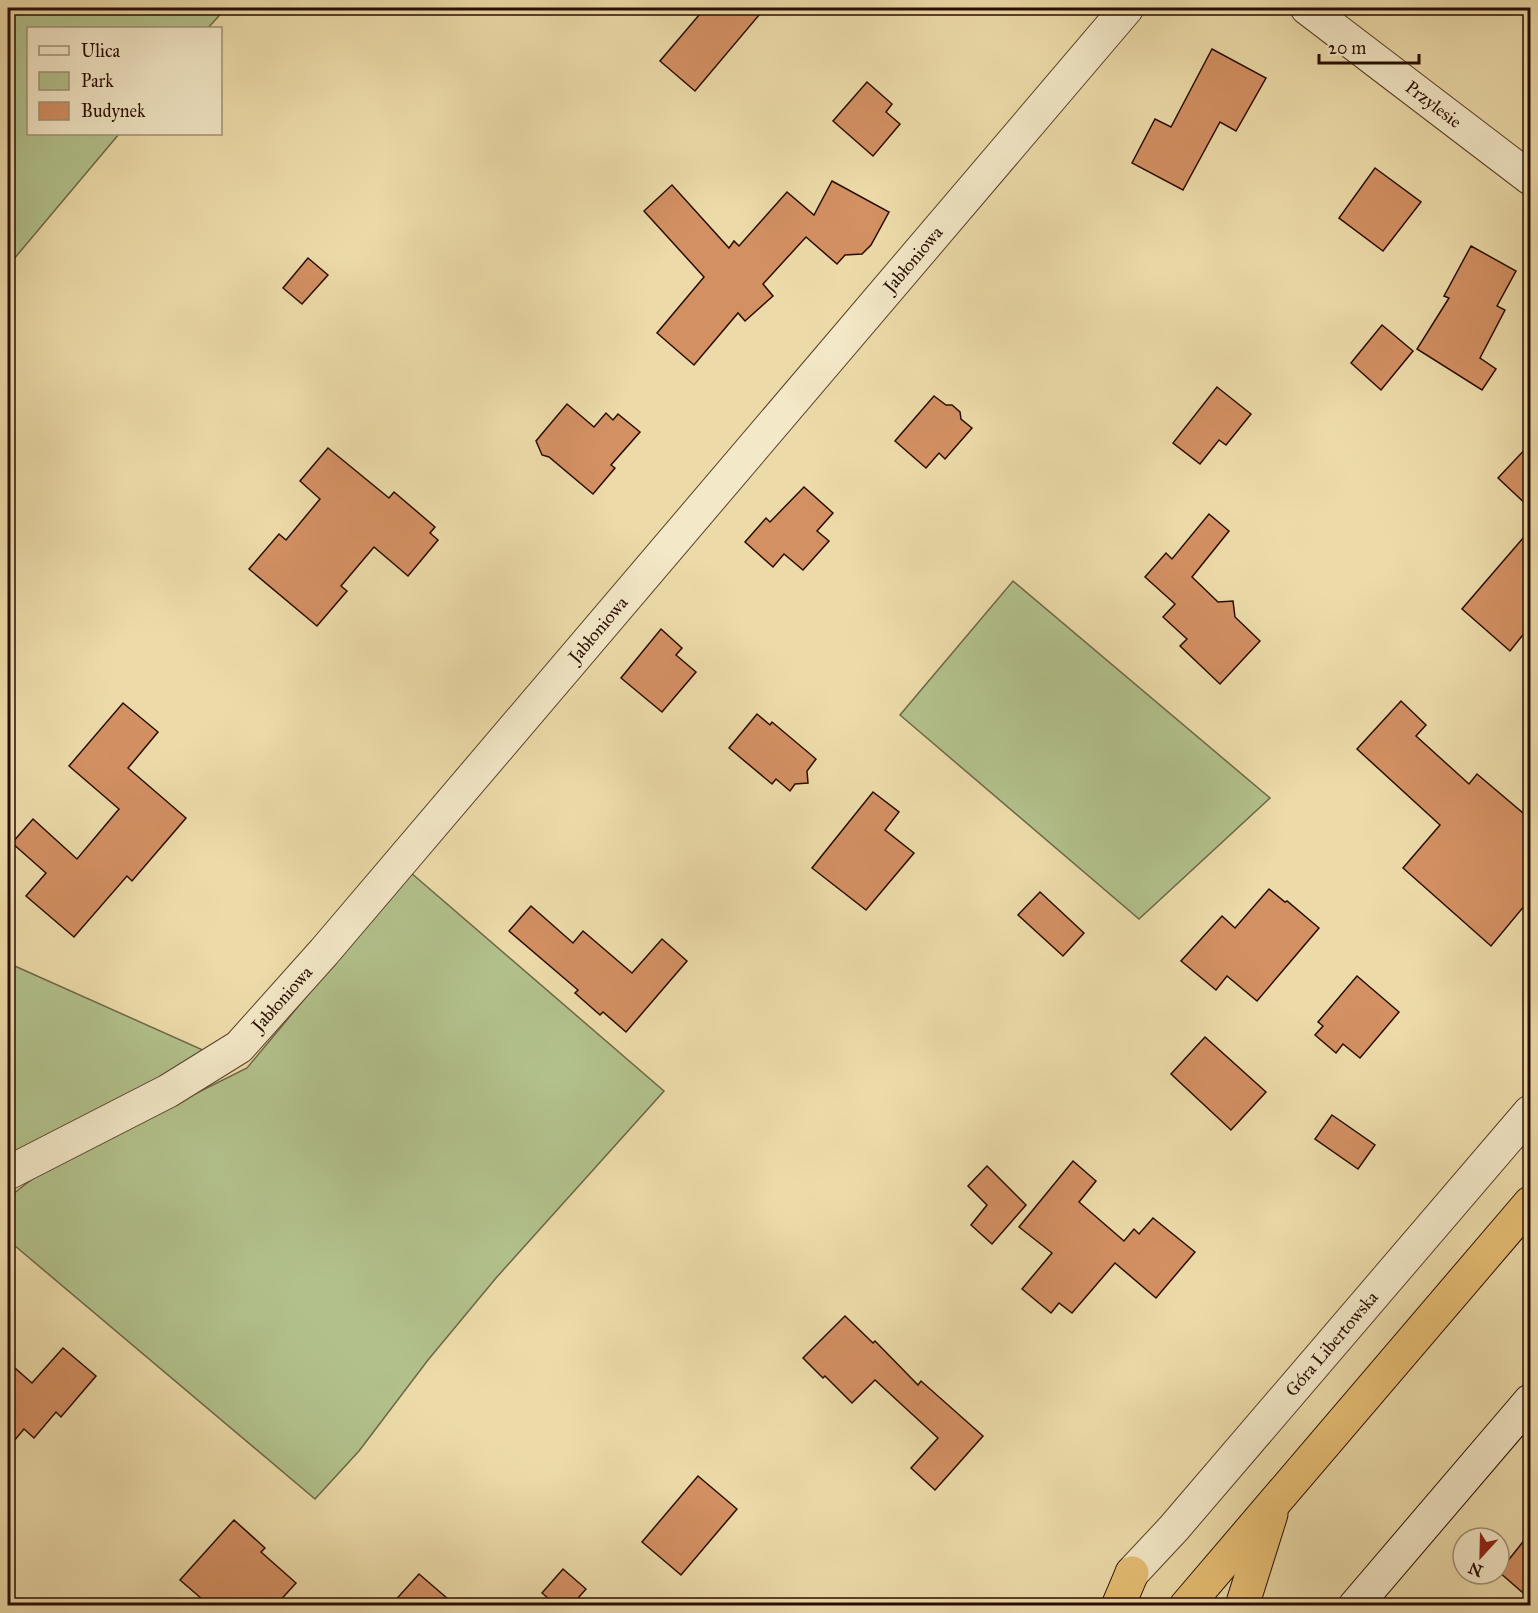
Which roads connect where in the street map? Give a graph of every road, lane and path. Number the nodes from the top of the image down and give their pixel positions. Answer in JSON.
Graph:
{"nodes":[{"id":1,"x":1127,"y":8,"type":"edge"},
{"id":2,"x":1307,"y":8,"type":"edge"},
{"id":3,"x":1530,"y":178,"type":"edge"},
{"id":4,"x":1530,"y":1112,"type":"edge"},
{"id":5,"x":8,"y":1173,"type":"edge"},
{"id":6,"x":1530,"y":1203,"type":"edge"},
{"id":7,"x":1530,"y":1401,"type":"edge"},
{"id":8,"x":1275,"y":1501,"type":"junction"},
{"id":9,"x":1132,"y":1573,"type":"joint"},
{"id":10,"x":1118,"y":1605,"type":"edge"},
{"id":11,"x":1186,"y":1605,"type":"edge"},
{"id":12,"x":1242,"y":1605,"type":"edge"},
{"id":13,"x":1355,"y":1605,"type":"edge"}],
"edges":[{"from":1,"to":5,"type":"street","name":"Jabłoniowa"},
{"from":2,"to":3,"type":"street","name":"Przylesie"},
{"from":4,"to":9,"type":"street","name":"Góra Libertowska"},
{"from":6,"to":8,"type":"highway"},
{"from":7,"to":13,"type":"street"},
{"from":8,"to":11,"type":"highway"},
{"from":8,"to":12,"type":"highway"},
{"from":9,"to":10,"type":"highway"}]}
